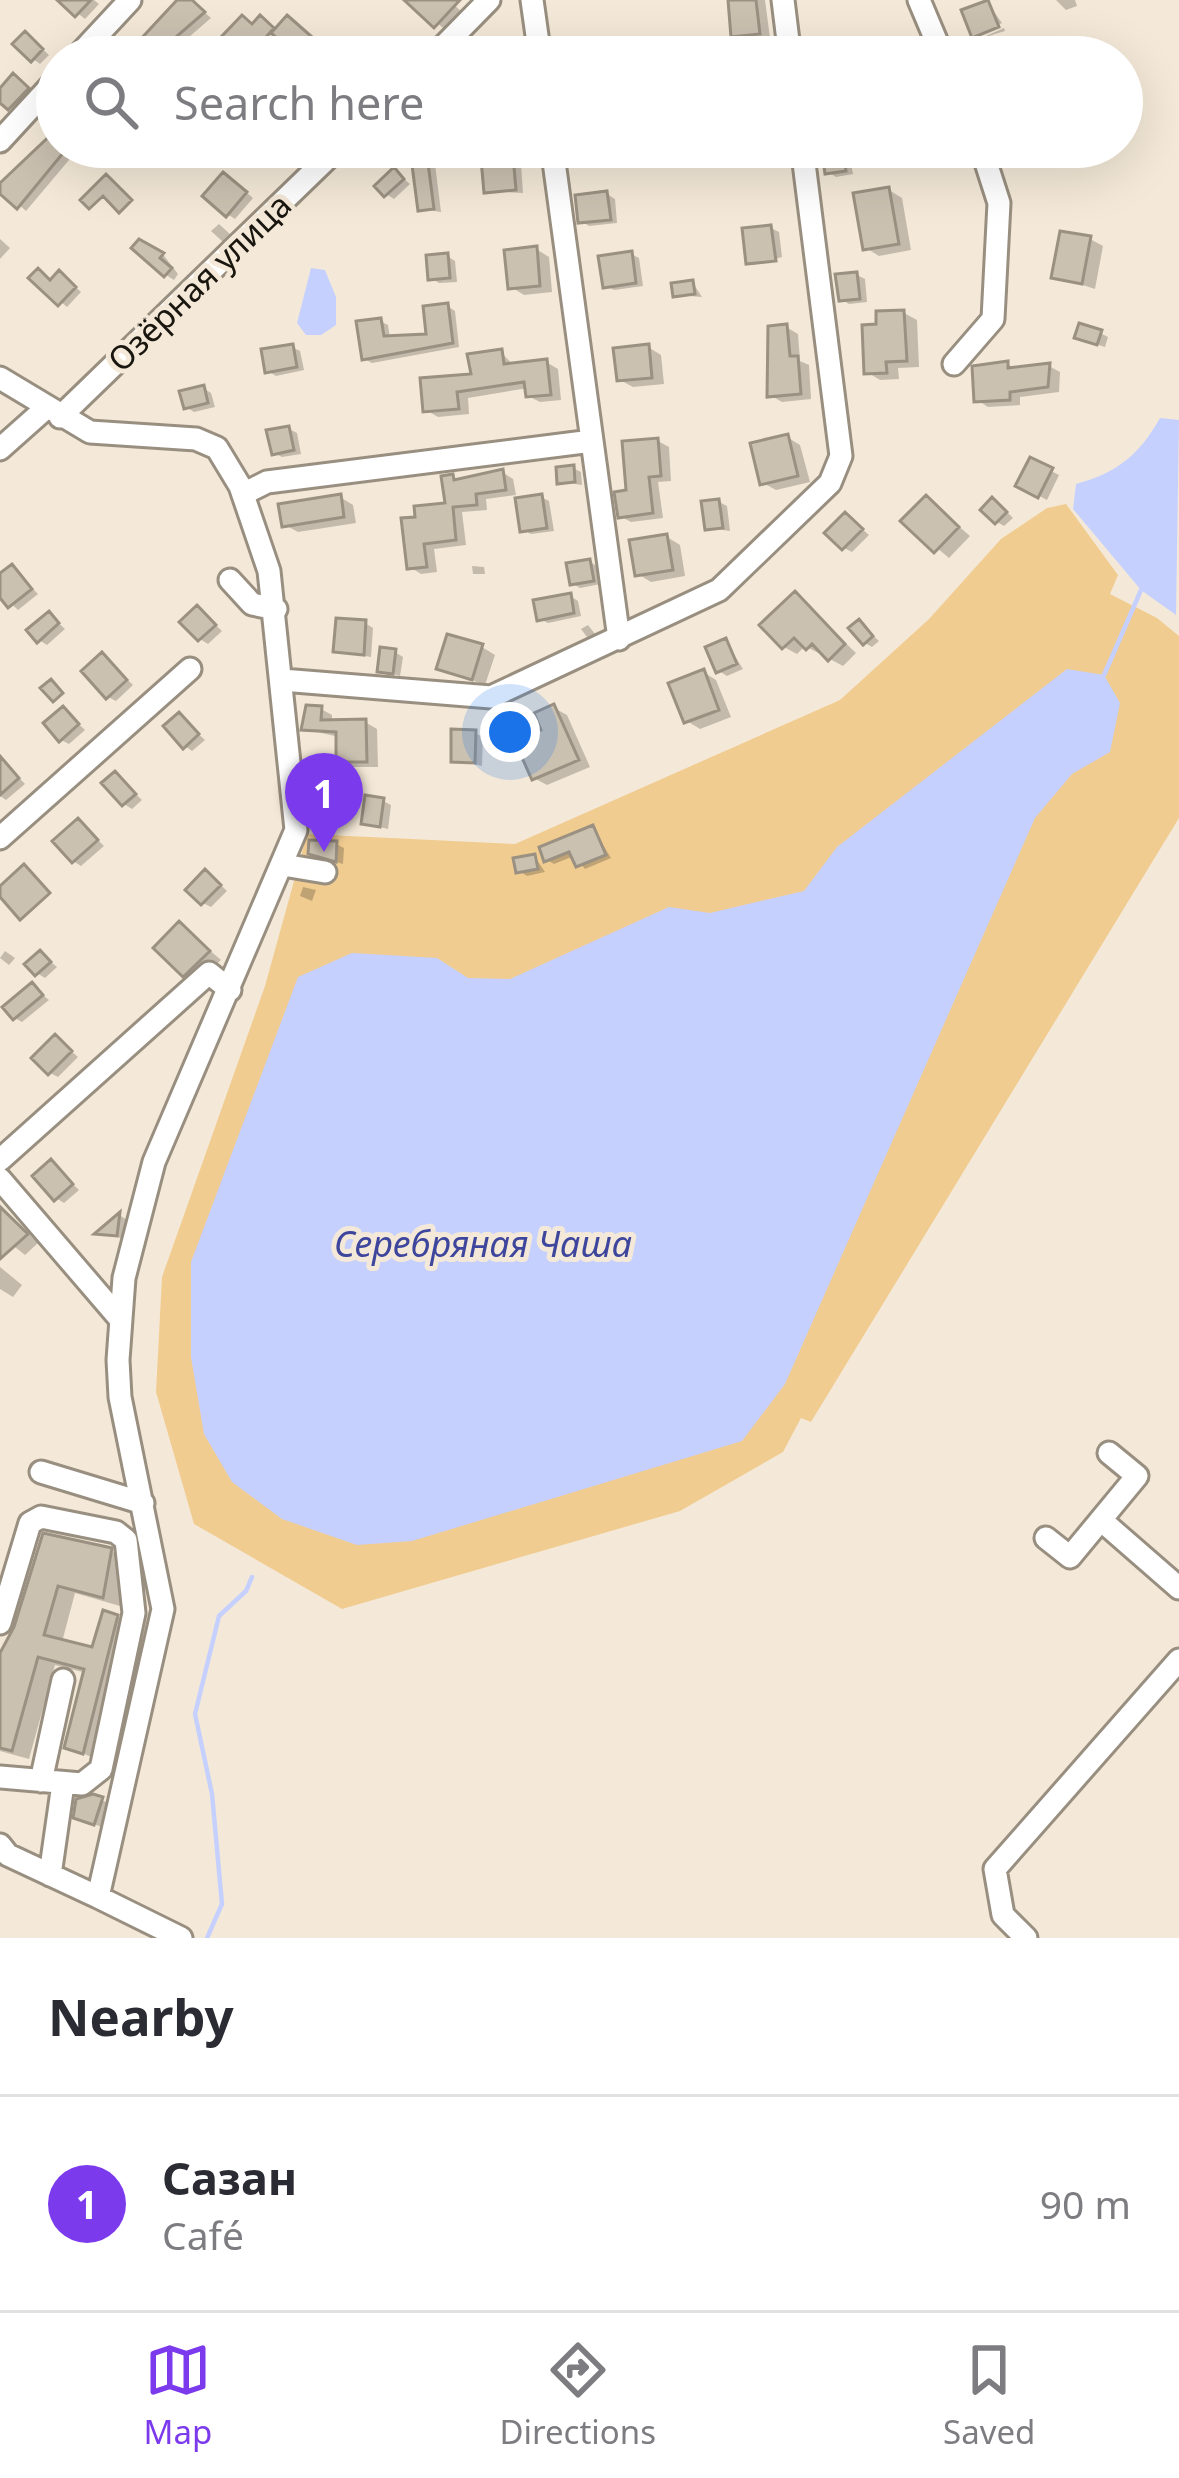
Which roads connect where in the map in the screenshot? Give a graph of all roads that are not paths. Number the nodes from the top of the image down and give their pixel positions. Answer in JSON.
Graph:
{"nodes":[{"id":1,"x":130,"y":0,"type":"edge"},
{"id":2,"x":489,"y":0,"type":"edge"},
{"id":3,"x":532,"y":0,"type":"edge"},
{"id":4,"x":783,"y":0,"type":"edge"},
{"id":5,"x":919,"y":0,"type":"edge"},
{"id":6,"x":97,"y":36,"type":"edge"},
{"id":7,"x":454,"y":36,"type":"edge"},
{"id":8,"x":537,"y":36,"type":"edge"},
{"id":9,"x":787,"y":36,"type":"edge"},
{"id":10,"x":934,"y":36,"type":"edge"},
{"id":11,"x":36,"y":102,"type":"edge"},
{"id":12,"x":0,"y":141,"type":"edge"},
{"id":13,"x":317,"y":168,"type":"edge"},
{"id":14,"x":555,"y":168,"type":"edge"},
{"id":15,"x":805,"y":168,"type":"edge"},
{"id":16,"x":988,"y":168,"type":"edge"},
{"id":17,"x":954,"y":364,"type":"dead end"},
{"id":18,"x":0,"y":378,"type":"edge"},
{"id":19,"x":52,"y":413,"type":"junction"},
{"id":20,"x":592,"y":441,"type":"junction"},
{"id":21,"x":0,"y":449,"type":"edge"},
{"id":22,"x":243,"y":494,"type":"junction"},
{"id":23,"x":230,"y":580,"type":"dead end"},
{"id":24,"x":276,"y":608,"type":"junction"},
{"id":25,"x":619,"y":639,"type":"junction"},
{"id":26,"x":190,"y":669,"type":"dead end"},
{"id":27,"x":282,"y":680,"type":"junction"},
{"id":28,"x":0,"y":838,"type":"edge"},
{"id":29,"x":283,"y":866,"type":"junction"},
{"id":30,"x":325,"y":872,"type":"dead end"},
{"id":31,"x":230,"y":990,"type":"junction"},
{"id":32,"x":0,"y":1160,"type":"edge"},
{"id":33,"x":0,"y":1179,"type":"edge"},
{"id":34,"x":121,"y":1319,"type":"junction"},
{"id":35,"x":1109,"y":1453,"type":"dead end"},
{"id":36,"x":41,"y":1472,"type":"dead end"},
{"id":37,"x":143,"y":1503,"type":"junction"},
{"id":38,"x":1101,"y":1520,"type":"junction"},
{"id":39,"x":1046,"y":1538,"type":"dead end"},
{"id":40,"x":1179,"y":1588,"type":"edge"},
{"id":41,"x":0,"y":1623,"type":"edge"},
{"id":42,"x":1179,"y":1660,"type":"edge"},
{"id":43,"x":63,"y":1680,"type":"dead end"},
{"id":44,"x":0,"y":1777,"type":"edge"},
{"id":45,"x":52,"y":1782,"type":"junction"},
{"id":46,"x":3,"y":1853,"type":"edge"},
{"id":47,"x":50,"y":1875,"type":"junction"},
{"id":48,"x":98,"y":1897,"type":"junction"},
{"id":49,"x":181,"y":1938,"type":"edge"},
{"id":50,"x":1026,"y":1938,"type":"edge"}],
"edges":[{"from":1,"to":6,"type":"street"},
{"from":2,"to":7,"type":"street"},
{"from":3,"to":8,"type":"street"},
{"from":4,"to":9,"type":"street"},
{"from":5,"to":10,"type":"street"},
{"from":11,"to":12,"type":"street"},
{"from":13,"to":19,"type":"street","name":"Озёрная улица"},
{"from":14,"to":20,"type":"street"},
{"from":15,"to":25,"type":"street"},
{"from":16,"to":17,"type":"street"},
{"from":18,"to":19,"type":"street"},
{"from":19,"to":21,"type":"street","name":"Озёрная улица"},
{"from":19,"to":22,"type":"street"},
{"from":20,"to":22,"type":"street"},
{"from":20,"to":25,"type":"street"},
{"from":22,"to":24,"type":"street"},
{"from":23,"to":24,"type":"street"},
{"from":24,"to":27,"type":"street"},
{"from":25,"to":27,"type":"street"},
{"from":26,"to":28,"type":"street"},
{"from":27,"to":29,"type":"street"},
{"from":29,"to":30,"type":"street"},
{"from":29,"to":31,"type":"street"},
{"from":31,"to":32,"type":"street"},
{"from":31,"to":34,"type":"street"},
{"from":33,"to":34,"type":"street"},
{"from":34,"to":37,"type":"street"},
{"from":35,"to":38,"type":"street"},
{"from":36,"to":37,"type":"street"},
{"from":37,"to":48,"type":"street"},
{"from":38,"to":39,"type":"street"},
{"from":38,"to":40,"type":"street"},
{"from":41,"to":45,"type":"street"},
{"from":42,"to":50,"type":"street"},
{"from":43,"to":45,"type":"street"},
{"from":44,"to":45,"type":"street"},
{"from":45,"to":47,"type":"street"},
{"from":46,"to":47,"type":"street"},
{"from":47,"to":48,"type":"street"},
{"from":48,"to":49,"type":"street"}]}
